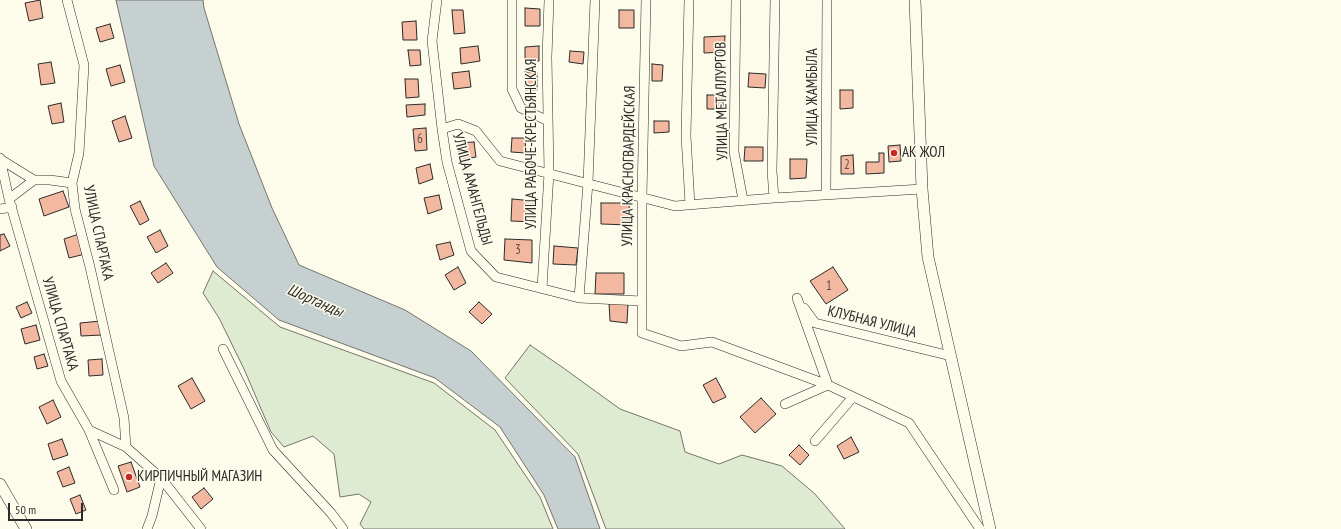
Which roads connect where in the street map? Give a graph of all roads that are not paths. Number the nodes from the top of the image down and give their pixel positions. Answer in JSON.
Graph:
{"nodes":[{"id":1,"x":67,"y":0,"type":"edge"},
{"id":2,"x":437,"y":0,"type":"edge"},
{"id":3,"x":512,"y":0,"type":"edge"},
{"id":4,"x":549,"y":0,"type":"edge"},
{"id":5,"x":595,"y":0,"type":"edge"},
{"id":6,"x":646,"y":0,"type":"edge"},
{"id":7,"x":688,"y":0,"type":"edge"},
{"id":8,"x":736,"y":0,"type":"edge"},
{"id":9,"x":775,"y":0,"type":"edge"},
{"id":10,"x":827,"y":0,"type":"edge"},
{"id":11,"x":915,"y":0,"type":"edge"},
{"id":12,"x":548,"y":121,"type":"junction"},
{"id":13,"x":442,"y":129,"type":"junction"},
{"id":14,"x":0,"y":159,"type":"edge"},
{"id":15,"x":549,"y":173,"type":"junction"},
{"id":16,"x":34,"y":180,"type":"junction"},
{"id":17,"x":72,"y":183,"type":"junction"},
{"id":18,"x":588,"y":183,"type":"junction"},
{"id":19,"x":922,"y":189,"type":"junction"},
{"id":20,"x":826,"y":195,"type":"junction"},
{"id":21,"x":642,"y":197,"type":"junction"},
{"id":22,"x":774,"y":198,"type":"junction"},
{"id":23,"x":743,"y":200,"type":"junction"},
{"id":24,"x":11,"y":203,"type":"junction"},
{"id":25,"x":690,"y":204,"type":"junction"},
{"id":26,"x":0,"y":209,"type":"edge"},
{"id":27,"x":542,"y":288,"type":"junction"},
{"id":28,"x":579,"y":298,"type":"junction"},
{"id":29,"x":642,"y":301,"type":"junction"},
{"id":30,"x":223,"y":349,"type":"dead end"},
{"id":31,"x":950,"y":356,"type":"junction"},
{"id":32,"x":828,"y":385,"type":"junction"},
{"id":33,"x":853,"y":397,"type":"junction"},
{"id":34,"x":785,"y":404,"type":"dead end"},
{"id":35,"x":90,"y":430,"type":"junction"},
{"id":36,"x":815,"y":441,"type":"dead end"},
{"id":37,"x":126,"y":447,"type":"junction"},
{"id":38,"x":161,"y":478,"type":"junction"},
{"id":39,"x":0,"y":484,"type":"edge"},
{"id":40,"x":114,"y":490,"type":"dead end"},
{"id":41,"x":26,"y":529,"type":"edge"},
{"id":42,"x":147,"y":529,"type":"edge"},
{"id":43,"x":201,"y":529,"type":"edge"},
{"id":44,"x":343,"y":529,"type":"edge"},
{"id":45,"x":980,"y":529,"type":"edge"},
{"id":46,"x":990,"y":529,"type":"edge"}],
"edges":[{"from":1,"to":17,"type":"street","name":"УЛИЦА СПАРТАКА"},
{"from":2,"to":13,"type":"street","name":"УЛИЦА АМАНГЕЛЬДЫ"},
{"from":3,"to":12,"type":"street"},
{"from":4,"to":12,"type":"street","name":"УЛИЦА РАБОЧЕ-КРЕСТЬЯНСКАЯ"},
{"from":5,"to":18,"type":"street"},
{"from":6,"to":21,"type":"street","name":"УЛИЦА КРАСНОГВАРДЕЙСКАЯ"},
{"from":7,"to":25,"type":"street"},
{"from":8,"to":23,"type":"street","name":"УЛИЦА МЕТАЛЛУРГОВ"},
{"from":9,"to":22,"type":"street"},
{"from":10,"to":20,"type":"street","name":"УЛИЦА ЖАМБЫЛА"},
{"from":11,"to":19,"type":"street"},
{"from":12,"to":15,"type":"street","name":"УЛИЦА РАБОЧЕ-КРЕСТЬЯНСКАЯ"},
{"from":13,"to":15,"type":"street"},
{"from":13,"to":27,"type":"street","name":"УЛИЦА АМАНГЕЛЬДЫ"},
{"from":14,"to":16,"type":"street"},
{"from":14,"to":24,"type":"street","name":"УЛИЦА СПАРТАКА"},
{"from":15,"to":18,"type":"street"},
{"from":15,"to":27,"type":"street","name":"УЛИЦА РАБОЧЕ-КРЕСТЬЯНСКАЯ"},
{"from":16,"to":17,"type":"street"},
{"from":16,"to":24,"type":"street"},
{"from":17,"to":37,"type":"street","name":"УЛИЦА СПАРТАКА"},
{"from":18,"to":21,"type":"street"},
{"from":18,"to":28,"type":"street"},
{"from":19,"to":20,"type":"street"},
{"from":19,"to":31,"type":"street"},
{"from":20,"to":22,"type":"street"},
{"from":21,"to":25,"type":"street"},
{"from":21,"to":29,"type":"street","name":"УЛИЦА КРАСНОГВАРДЕЙСКАЯ"},
{"from":22,"to":23,"type":"street"},
{"from":23,"to":25,"type":"street"},
{"from":24,"to":26,"type":"street"},
{"from":24,"to":35,"type":"street","name":"УЛИЦА СПАРТАКА"},
{"from":27,"to":28,"type":"street","name":"УЛИЦА АМАНГЕЛЬДЫ"},
{"from":28,"to":29,"type":"street","name":"УЛИЦА АМАНГЕЛЬДЫ"},
{"from":29,"to":32,"type":"street","name":"УЛИЦА КРАСНОГВАРДЕЙСКАЯ"},
{"from":30,"to":44,"type":"street"},
{"from":31,"to":32,"type":"street","name":"КЛУБНАЯ УЛИЦА"},
{"from":31,"to":46,"type":"street"},
{"from":32,"to":33,"type":"street"},
{"from":32,"to":34,"type":"street"},
{"from":33,"to":36,"type":"street"},
{"from":33,"to":45,"type":"street"},
{"from":35,"to":37,"type":"street"},
{"from":35,"to":40,"type":"street","name":"УЛИЦА СПАРТАКА"},
{"from":37,"to":38,"type":"street"},
{"from":38,"to":42,"type":"street"},
{"from":38,"to":43,"type":"street"},
{"from":39,"to":41,"type":"street"}]}
